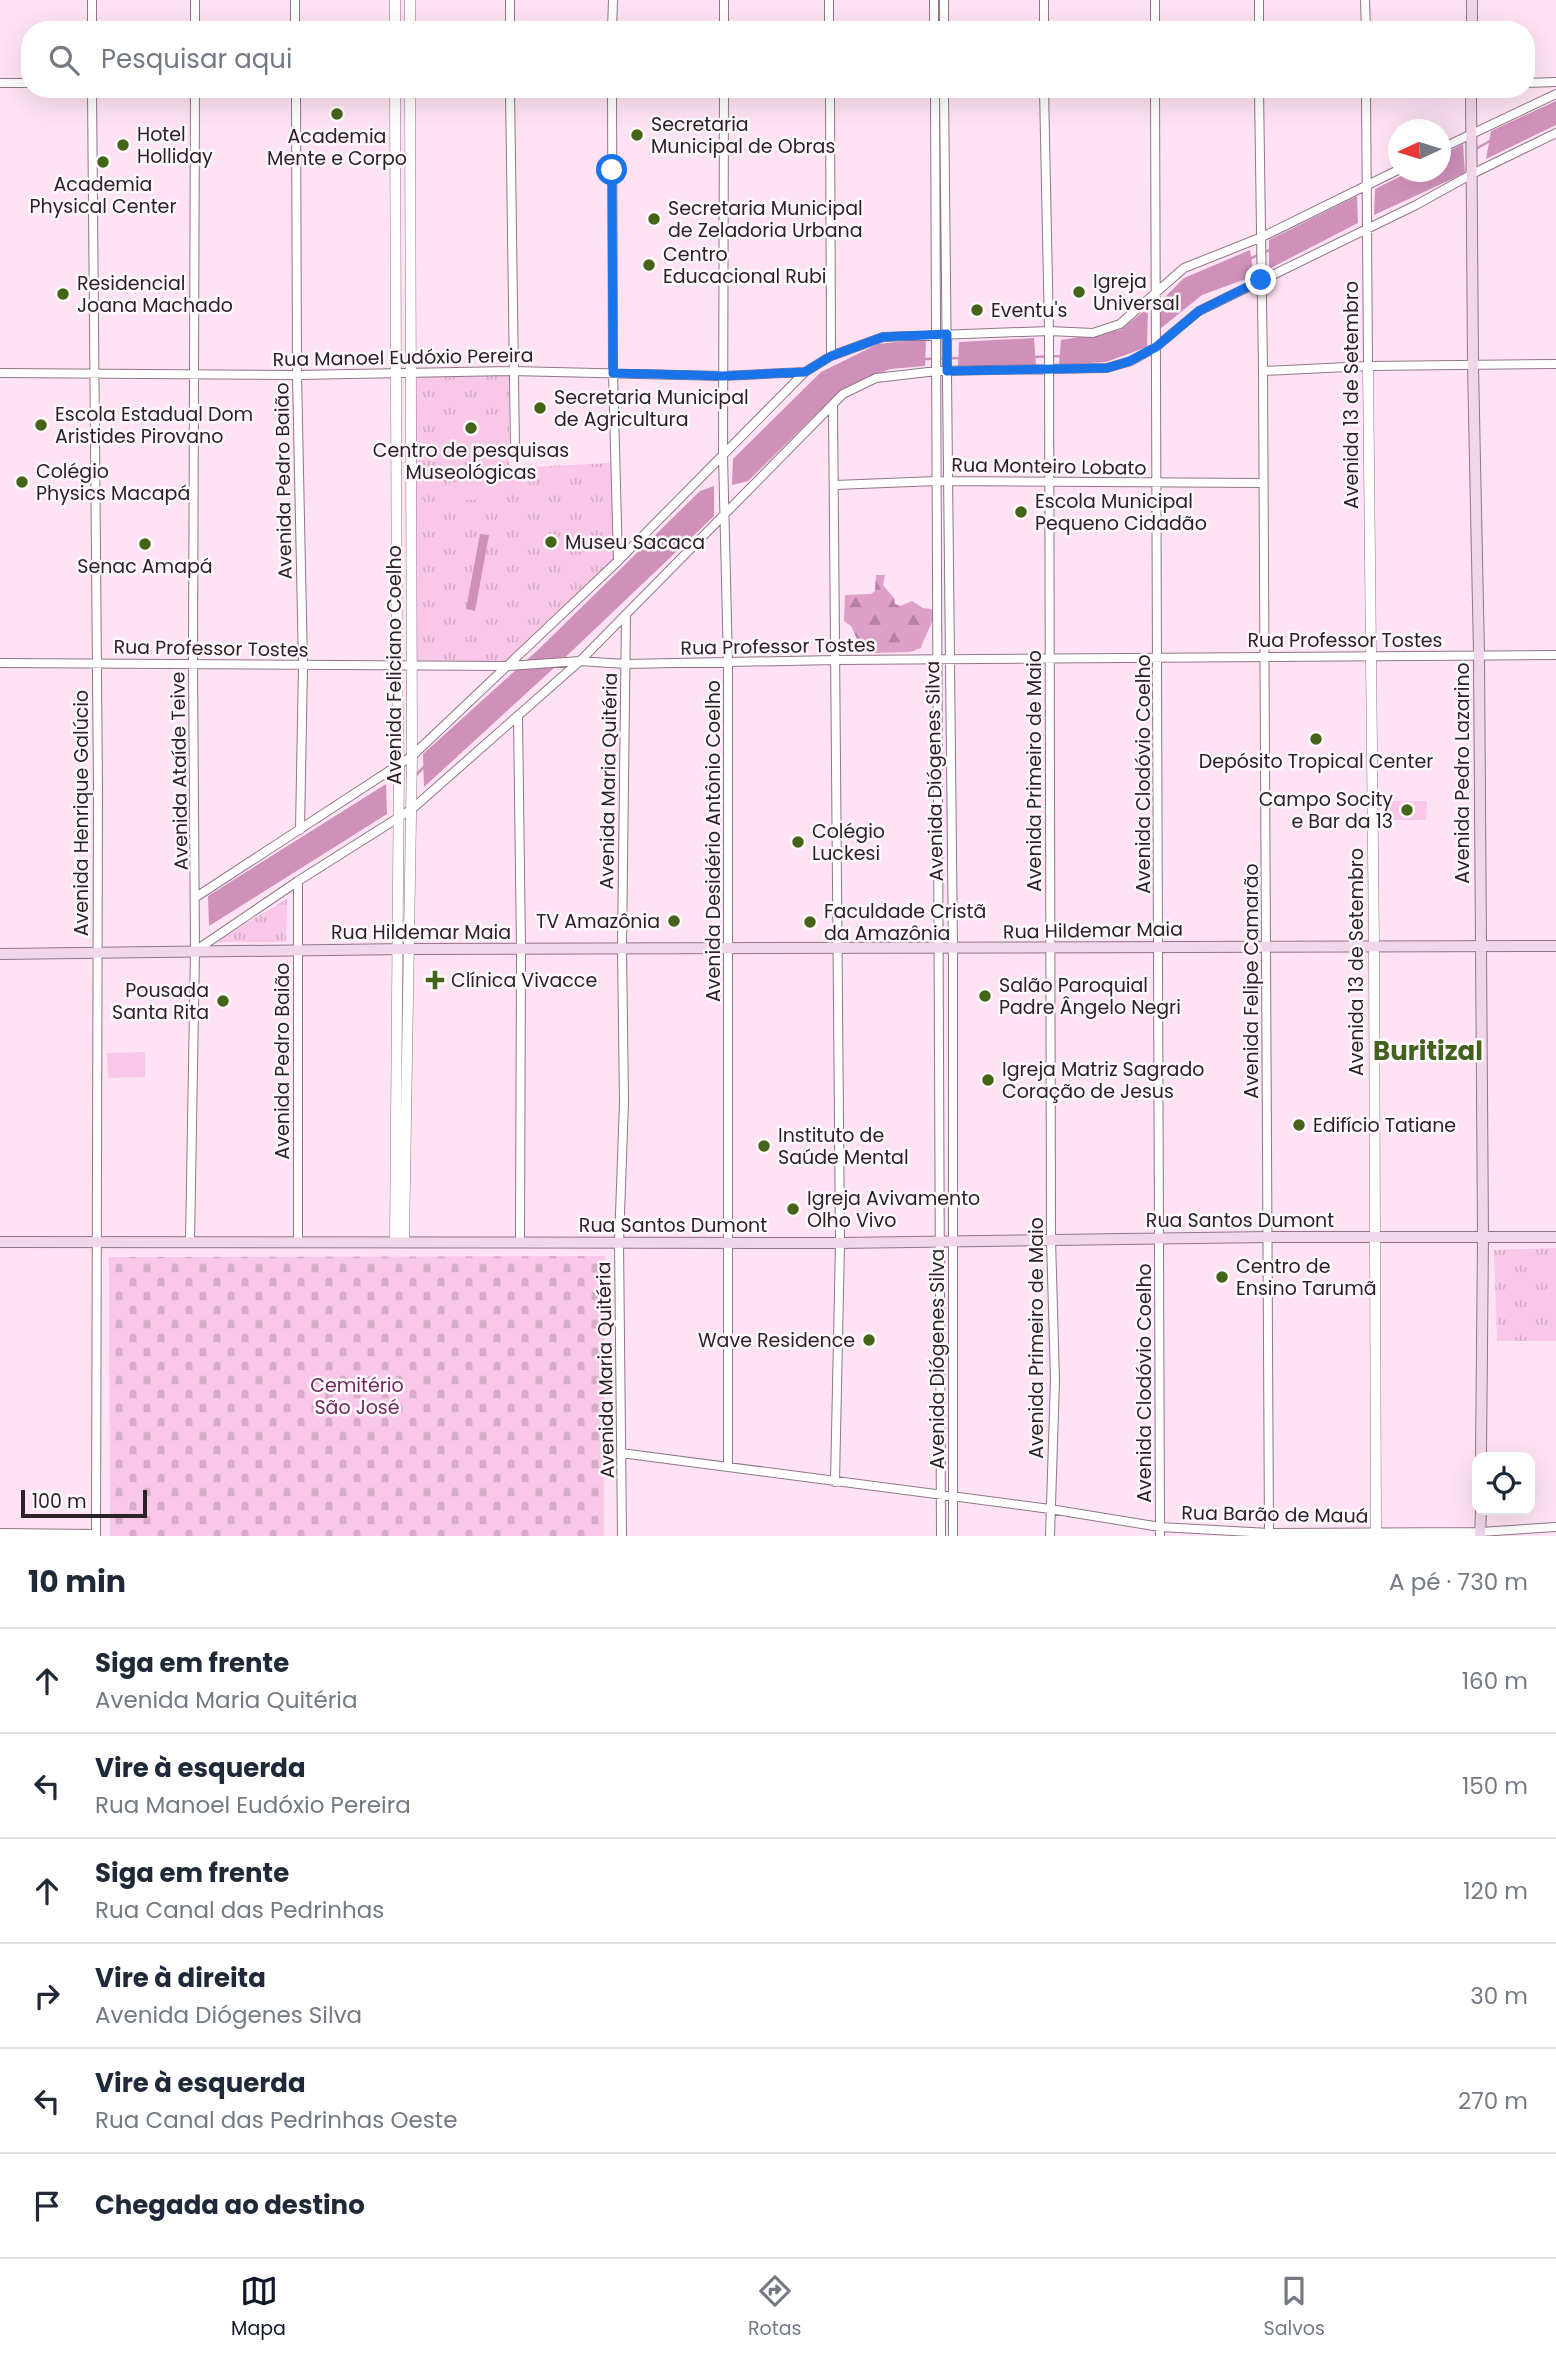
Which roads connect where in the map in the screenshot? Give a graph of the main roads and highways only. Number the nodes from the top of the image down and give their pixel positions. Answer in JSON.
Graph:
{"nodes":[{"id":1,"x":1472,"y":0,"type":"edge"},
{"id":2,"x":1472,"y":21,"type":"edge"},
{"id":3,"x":1471,"y":98,"type":"edge"},
{"id":4,"x":1480,"y":945,"type":"junction"},
{"id":5,"x":1556,"y":946,"type":"edge"},
{"id":6,"x":0,"y":954,"type":"edge"},
{"id":7,"x":1483,"y":1237,"type":"junction"},
{"id":8,"x":1556,"y":1237,"type":"edge"},
{"id":9,"x":0,"y":1242,"type":"edge"},
{"id":10,"x":1481,"y":1452,"type":"edge"},
{"id":11,"x":1481,"y":1515,"type":"edge"},
{"id":12,"x":1480,"y":1534,"type":"edge"}],
"edges":[{"from":1,"to":2,"type":"main road"},
{"from":3,"to":4,"type":"main road","name":"Avenida Pedro Lazarino"},
{"from":4,"to":5,"type":"main road","name":"Rua Hildemar Maia"},
{"from":4,"to":6,"type":"main road","name":"Rua Hildemar Maia"},
{"from":4,"to":7,"type":"main road","name":"Avenida Pedro Lazarino"},
{"from":7,"to":8,"type":"main road","name":"Rua Santos Dumont"},
{"from":7,"to":9,"type":"main road","name":"Rua Santos Dumont"},
{"from":7,"to":10,"type":"main road","name":"Avenida Pedro Lazarino"},
{"from":11,"to":12,"type":"main road"}]}
